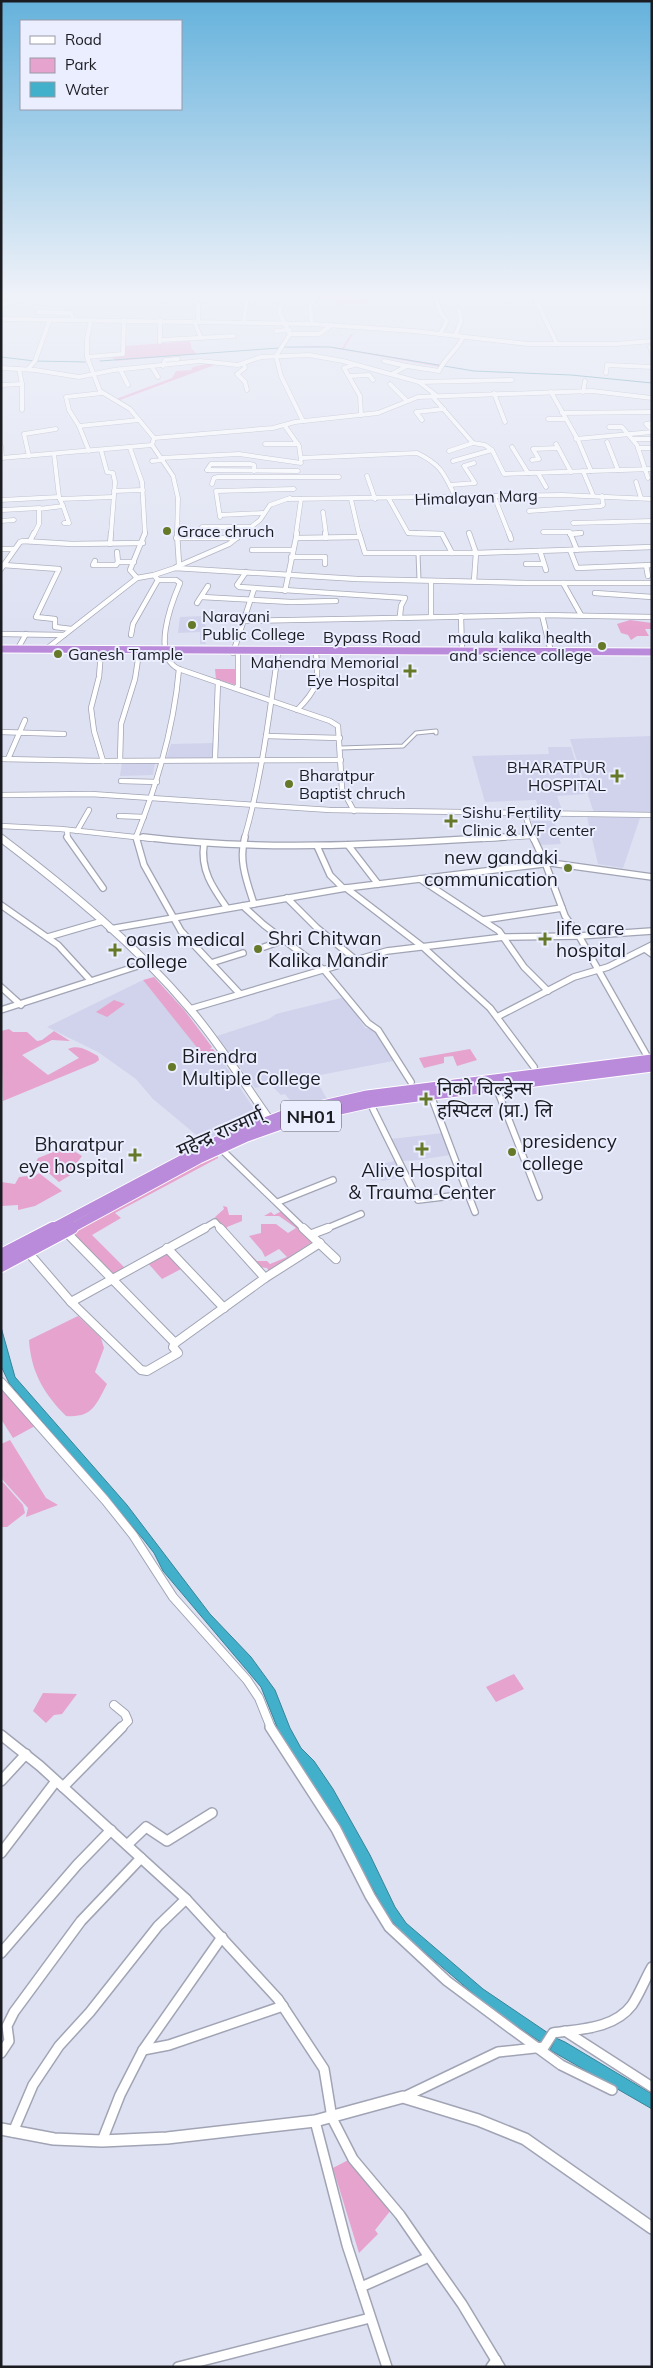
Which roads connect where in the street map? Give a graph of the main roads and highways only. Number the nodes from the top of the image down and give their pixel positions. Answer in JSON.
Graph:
{"nodes":[{"id":1,"x":1,"y":651,"type":"edge"},
{"id":2,"x":235,"y":651,"type":"junction"},
{"id":3,"x":165,"y":652,"type":"junction"},
{"id":4,"x":376,"y":652,"type":"junction"},
{"id":5,"x":462,"y":653,"type":"junction"},
{"id":6,"x":652,"y":654,"type":"edge"},
{"id":7,"x":649,"y":1057,"type":"edge"},
{"id":8,"x":652,"y":1067,"type":"edge"},
{"id":9,"x":272,"y":1123,"type":"junction"},
{"id":10,"x":1,"y":1255,"type":"edge"},
{"id":11,"x":1,"y":1266,"type":"edge"}],
"edges":[{"from":1,"to":3,"type":"highway","name":"Bypass Road"},
{"from":1,"to":3,"type":"highway","name":"Bypass Road"},
{"from":2,"to":3,"type":"highway","name":"Bypass Road"},
{"from":2,"to":4,"type":"highway","name":"Bypass Road"},
{"from":2,"to":4,"type":"highway","name":"Bypass Road"},
{"from":4,"to":5,"type":"highway","name":"Bypass Road"},
{"from":5,"to":6,"type":"highway","name":"Bypass Road"},
{"from":5,"to":6,"type":"highway","name":"Bypass Road"},
{"from":7,"to":9,"type":"highway","name":"महेन्द्र राज्मार्ग्","number":"NH01"},
{"from":8,"to":9,"type":"highway","name":"महेन्द्र राज्मार्ग्","number":"NH01"},
{"from":9,"to":10,"type":"highway","name":"महेन्द्र राज्मार्ग्","number":"NH01"},
{"from":9,"to":11,"type":"highway","name":"महेन्द्र राज्मार्ग्","number":"NH01"}]}
